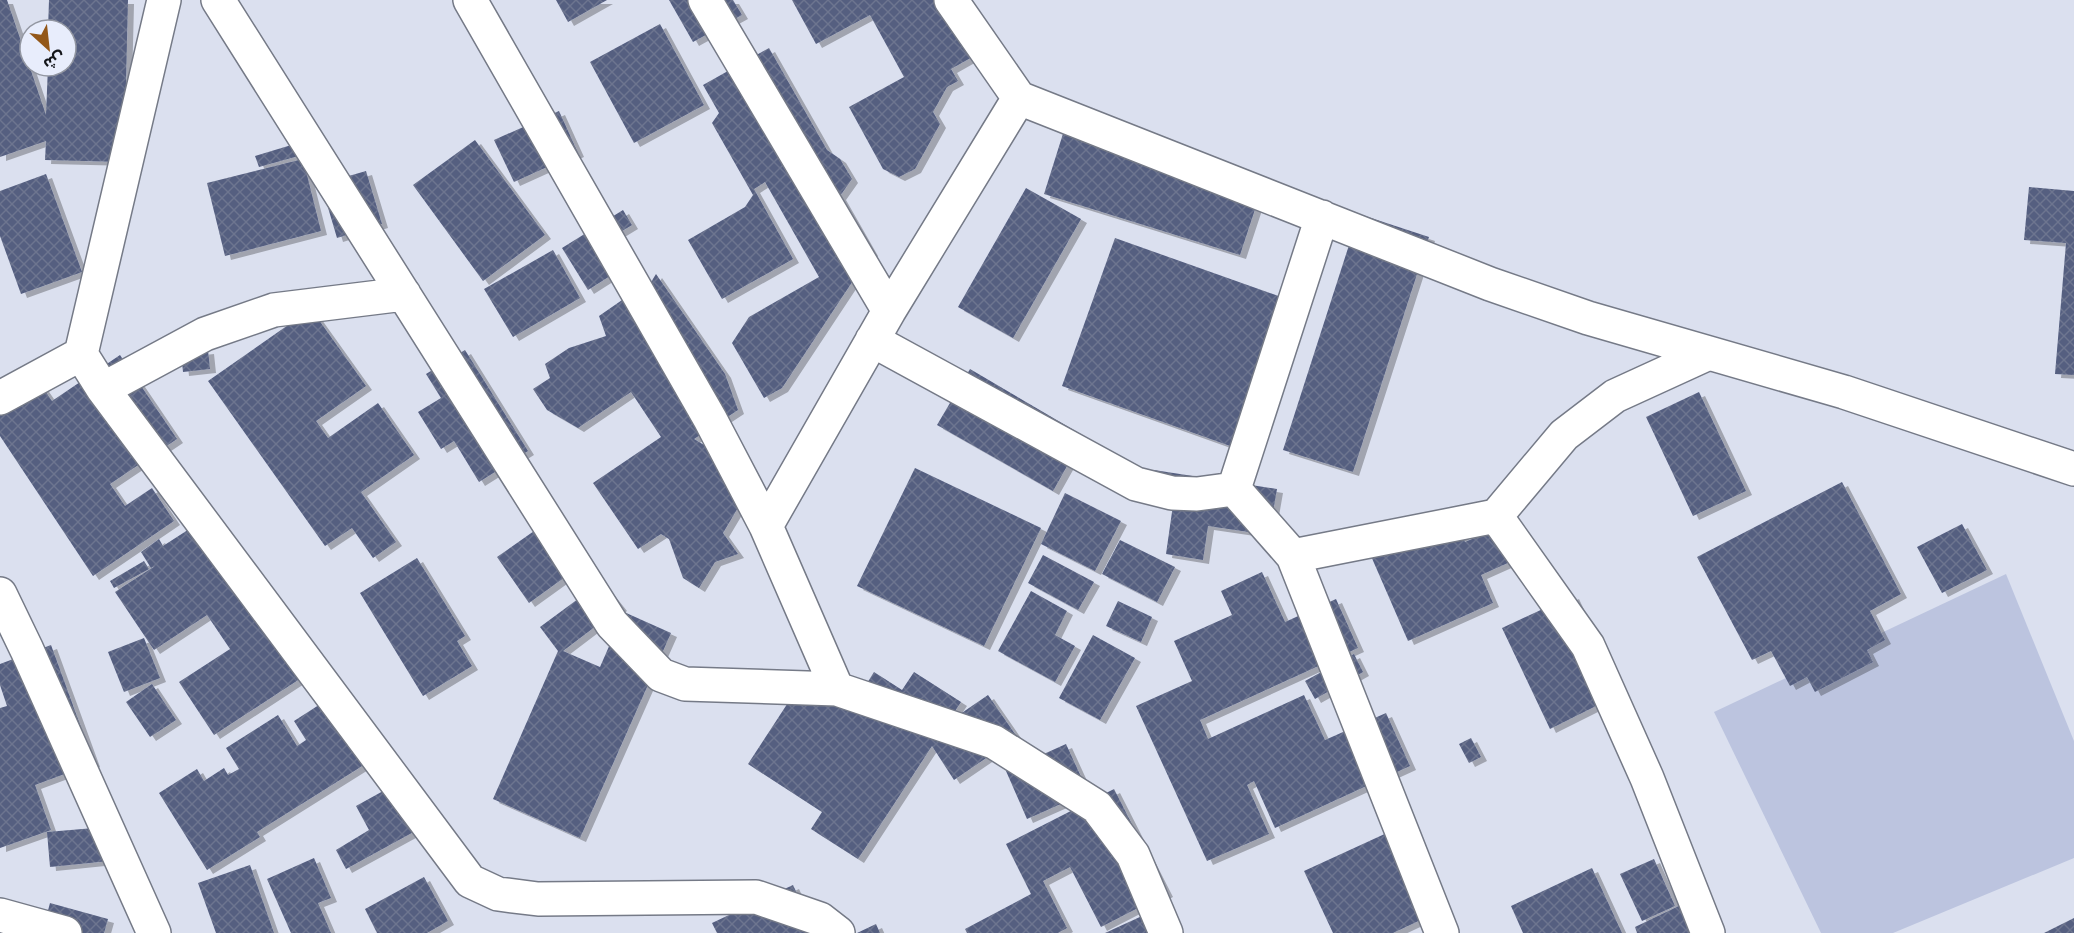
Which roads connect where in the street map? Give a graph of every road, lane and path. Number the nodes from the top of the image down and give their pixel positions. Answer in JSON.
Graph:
{"nodes":[{"id":1,"x":164,"y":0,"type":"edge"},
{"id":2,"x":218,"y":0,"type":"edge"},
{"id":3,"x":470,"y":0,"type":"edge"},
{"id":4,"x":705,"y":0,"type":"edge"},
{"id":5,"x":951,"y":0,"type":"edge"},
{"id":6,"x":1019,"y":98,"type":"junction"},
{"id":7,"x":1322,"y":217,"type":"junction"},
{"id":8,"x":404,"y":294,"type":"junction"},
{"id":9,"x":889,"y":311,"type":"junction"},
{"id":10,"x":872,"y":340,"type":"junction"},
{"id":11,"x":1709,"y":353,"type":"junction"},
{"id":12,"x":81,"y":354,"type":"junction"},
{"id":13,"x":103,"y":389,"type":"junction"},
{"id":14,"x":1,"y":394,"type":"edge"},
{"id":15,"x":2074,"y":469,"type":"edge"},
{"id":16,"x":1234,"y":489,"type":"junction"},
{"id":17,"x":1496,"y":516,"type":"junction"},
{"id":18,"x":766,"y":526,"type":"junction"},
{"id":19,"x":1293,"y":556,"type":"junction"},
{"id":20,"x":0,"y":594,"type":"edge"},
{"id":21,"x":837,"y":689,"type":"junction"},
{"id":22,"x":0,"y":915,"type":"edge"},
{"id":23,"x":65,"y":933,"type":"edge"},
{"id":24,"x":154,"y":933,"type":"edge"},
{"id":25,"x":838,"y":933,"type":"edge"},
{"id":26,"x":1166,"y":933,"type":"edge"},
{"id":27,"x":1442,"y":933,"type":"edge"},
{"id":28,"x":1708,"y":933,"type":"edge"}],
"edges":[{"from":1,"to":12,"type":"street"},
{"from":2,"to":8,"type":"street"},
{"from":3,"to":18,"type":"street"},
{"from":4,"to":9,"type":"street"},
{"from":5,"to":6,"type":"street"},
{"from":6,"to":7,"type":"street"},
{"from":6,"to":9,"type":"street"},
{"from":7,"to":11,"type":"street"},
{"from":7,"to":16,"type":"street"},
{"from":8,"to":13,"type":"street"},
{"from":8,"to":21,"type":"street"},
{"from":9,"to":10,"type":"street"},
{"from":10,"to":16,"type":"street"},
{"from":10,"to":18,"type":"street"},
{"from":11,"to":15,"type":"street"},
{"from":11,"to":17,"type":"street"},
{"from":12,"to":13,"type":"street"},
{"from":12,"to":14,"type":"street"},
{"from":13,"to":25,"type":"street"},
{"from":16,"to":19,"type":"street"},
{"from":17,"to":19,"type":"street"},
{"from":17,"to":28,"type":"street"},
{"from":18,"to":21,"type":"street"},
{"from":19,"to":27,"type":"street"},
{"from":20,"to":24,"type":"street"},
{"from":21,"to":26,"type":"street"},
{"from":22,"to":23,"type":"street"}]}
